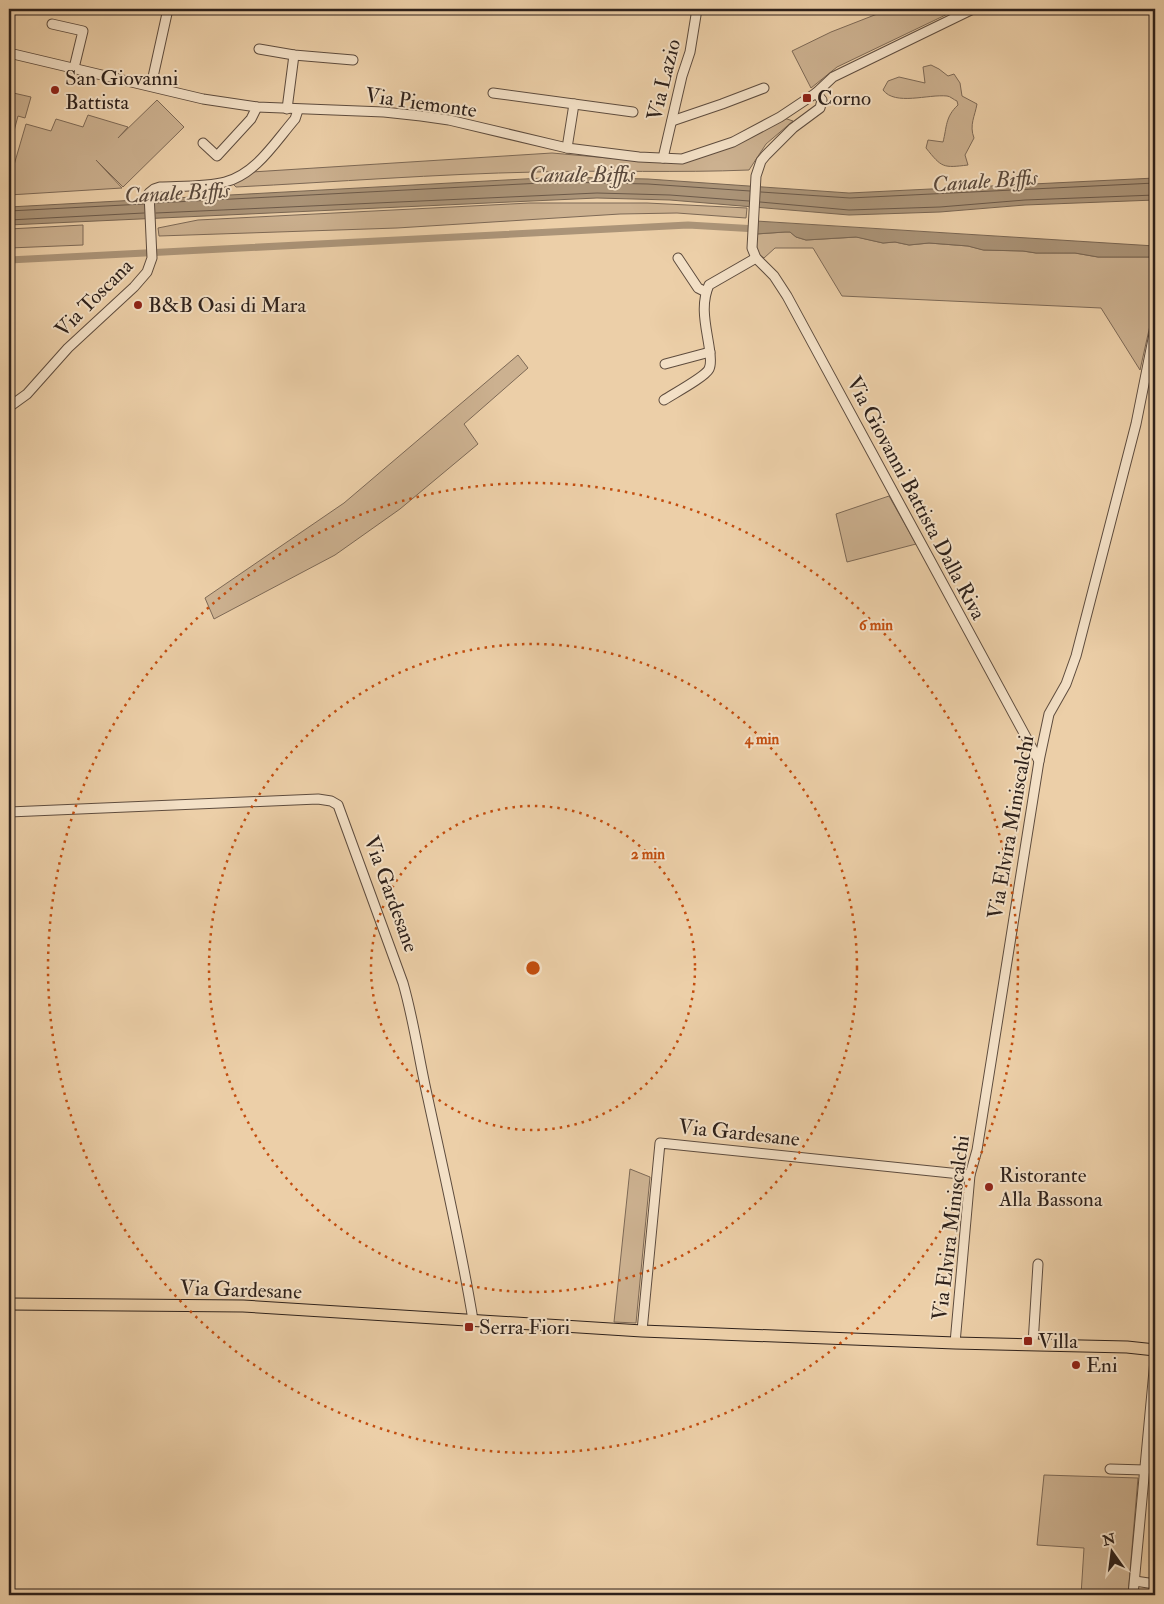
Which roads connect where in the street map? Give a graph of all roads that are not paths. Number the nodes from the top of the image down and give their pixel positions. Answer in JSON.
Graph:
{"nodes":[{"id":1,"x":168,"y":9,"type":"edge"},
{"id":2,"x":697,"y":9,"type":"edge"},
{"id":3,"x":973,"y":9,"type":"edge"},
{"id":4,"x":52,"y":24,"type":"dead end"},
{"id":5,"x":259,"y":49,"type":"dead end"},
{"id":6,"x":9,"y":53,"type":"edge"},
{"id":7,"x":294,"y":55,"type":"junction"},
{"id":8,"x":352,"y":60,"type":"dead end"},
{"id":9,"x":74,"y":68,"type":"junction"},
{"id":10,"x":151,"y":86,"type":"junction"},
{"id":11,"x":764,"y":88,"type":"dead end"},
{"id":12,"x":493,"y":92,"type":"dead end"},
{"id":13,"x":816,"y":93,"type":"junction"},
{"id":14,"x":574,"y":104,"type":"junction"},
{"id":15,"x":257,"y":107,"type":"junction"},
{"id":16,"x":286,"y":109,"type":"junction"},
{"id":17,"x":298,"y":110,"type":"junction"},
{"id":18,"x":633,"y":112,"type":"dead end"},
{"id":19,"x":672,"y":121,"type":"junction"},
{"id":20,"x":203,"y":143,"type":"dead end"},
{"id":21,"x":568,"y":148,"type":"junction"},
{"id":22,"x":663,"y":158,"type":"junction"},
{"id":23,"x":678,"y":258,"type":"dead end"},
{"id":24,"x":756,"y":258,"type":"junction"},
{"id":25,"x":706,"y":292,"type":"junction"},
{"id":26,"x":1155,"y":329,"type":"edge"},
{"id":27,"x":710,"y":352,"type":"junction"},
{"id":28,"x":665,"y":364,"type":"dead end"},
{"id":29,"x":664,"y":400,"type":"dead end"},
{"id":30,"x":9,"y":407,"type":"edge"},
{"id":31,"x":1039,"y":761,"type":"junction"},
{"id":32,"x":9,"y":812,"type":"edge"},
{"id":33,"x":970,"y":1175,"type":"junction"},
{"id":34,"x":1038,"y":1264,"type":"dead end"},
{"id":35,"x":9,"y":1304,"type":"edge"},
{"id":36,"x":472,"y":1320,"type":"junction"},
{"id":37,"x":642,"y":1331,"type":"junction"},
{"id":38,"x":955,"y":1343,"type":"junction"},
{"id":39,"x":1032,"y":1344,"type":"junction"},
{"id":40,"x":1155,"y":1350,"type":"edge"},
{"id":41,"x":1155,"y":1360,"type":"edge"},
{"id":42,"x":1110,"y":1468,"type":"dead end"},
{"id":43,"x":1145,"y":1470,"type":"junction"},
{"id":44,"x":1135,"y":1581,"type":"junction"},
{"id":45,"x":1155,"y":1584,"type":"edge"},
{"id":46,"x":1133,"y":1595,"type":"edge"}],
"edges":[{"from":1,"to":10,"type":"street"},
{"from":2,"to":19,"type":"street","name":"Via Lazio"},
{"from":3,"to":13,"type":"street","name":"Via Piemonte"},
{"from":4,"to":9,"type":"street"},
{"from":5,"to":7,"type":"street"},
{"from":6,"to":9,"type":"street","name":"Via Piemonte"},
{"from":7,"to":8,"type":"street"},
{"from":7,"to":16,"type":"street"},
{"from":9,"to":10,"type":"street","name":"Via Piemonte"},
{"from":10,"to":15,"type":"street","name":"Via Piemonte"},
{"from":11,"to":19,"type":"street"},
{"from":12,"to":14,"type":"street"},
{"from":13,"to":22,"type":"street","name":"Via Piemonte"},
{"from":13,"to":24,"type":"street"},
{"from":14,"to":18,"type":"street"},
{"from":14,"to":21,"type":"street"},
{"from":15,"to":16,"type":"street","name":"Via Piemonte"},
{"from":15,"to":20,"type":"street"},
{"from":16,"to":17,"type":"street","name":"Via Piemonte"},
{"from":17,"to":21,"type":"street","name":"Via Piemonte"},
{"from":17,"to":30,"type":"street","name":"Via Toscana"},
{"from":19,"to":22,"type":"street","name":"Via Lazio"},
{"from":21,"to":22,"type":"street","name":"Via Piemonte"},
{"from":23,"to":25,"type":"street"},
{"from":24,"to":25,"type":"street"},
{"from":24,"to":31,"type":"street","name":"Via Giovanni Battista Dalla Riva"},
{"from":25,"to":27,"type":"street"},
{"from":26,"to":31,"type":"street","name":"Via Elvira Miniscalchi"},
{"from":27,"to":28,"type":"street"},
{"from":27,"to":29,"type":"street"},
{"from":31,"to":33,"type":"street","name":"Via Elvira Miniscalchi"},
{"from":32,"to":36,"type":"street","name":"Via Gardesane"},
{"from":33,"to":37,"type":"street","name":"Via Gardesane"},
{"from":33,"to":38,"type":"street","name":"Via Elvira Miniscalchi"},
{"from":34,"to":39,"type":"street"},
{"from":35,"to":36,"type":"main road","name":"Via Gardesane"},
{"from":36,"to":37,"type":"main road","name":"Via Gardesane"},
{"from":37,"to":38,"type":"main road","name":"Via Gardesane"},
{"from":38,"to":39,"type":"main road","name":"Via Gardesane"},
{"from":39,"to":40,"type":"main road","name":"Via Gardesane"},
{"from":41,"to":43,"type":"street"},
{"from":42,"to":43,"type":"street"},
{"from":43,"to":44,"type":"street"},
{"from":44,"to":45,"type":"street"},
{"from":44,"to":46,"type":"street"}]}
